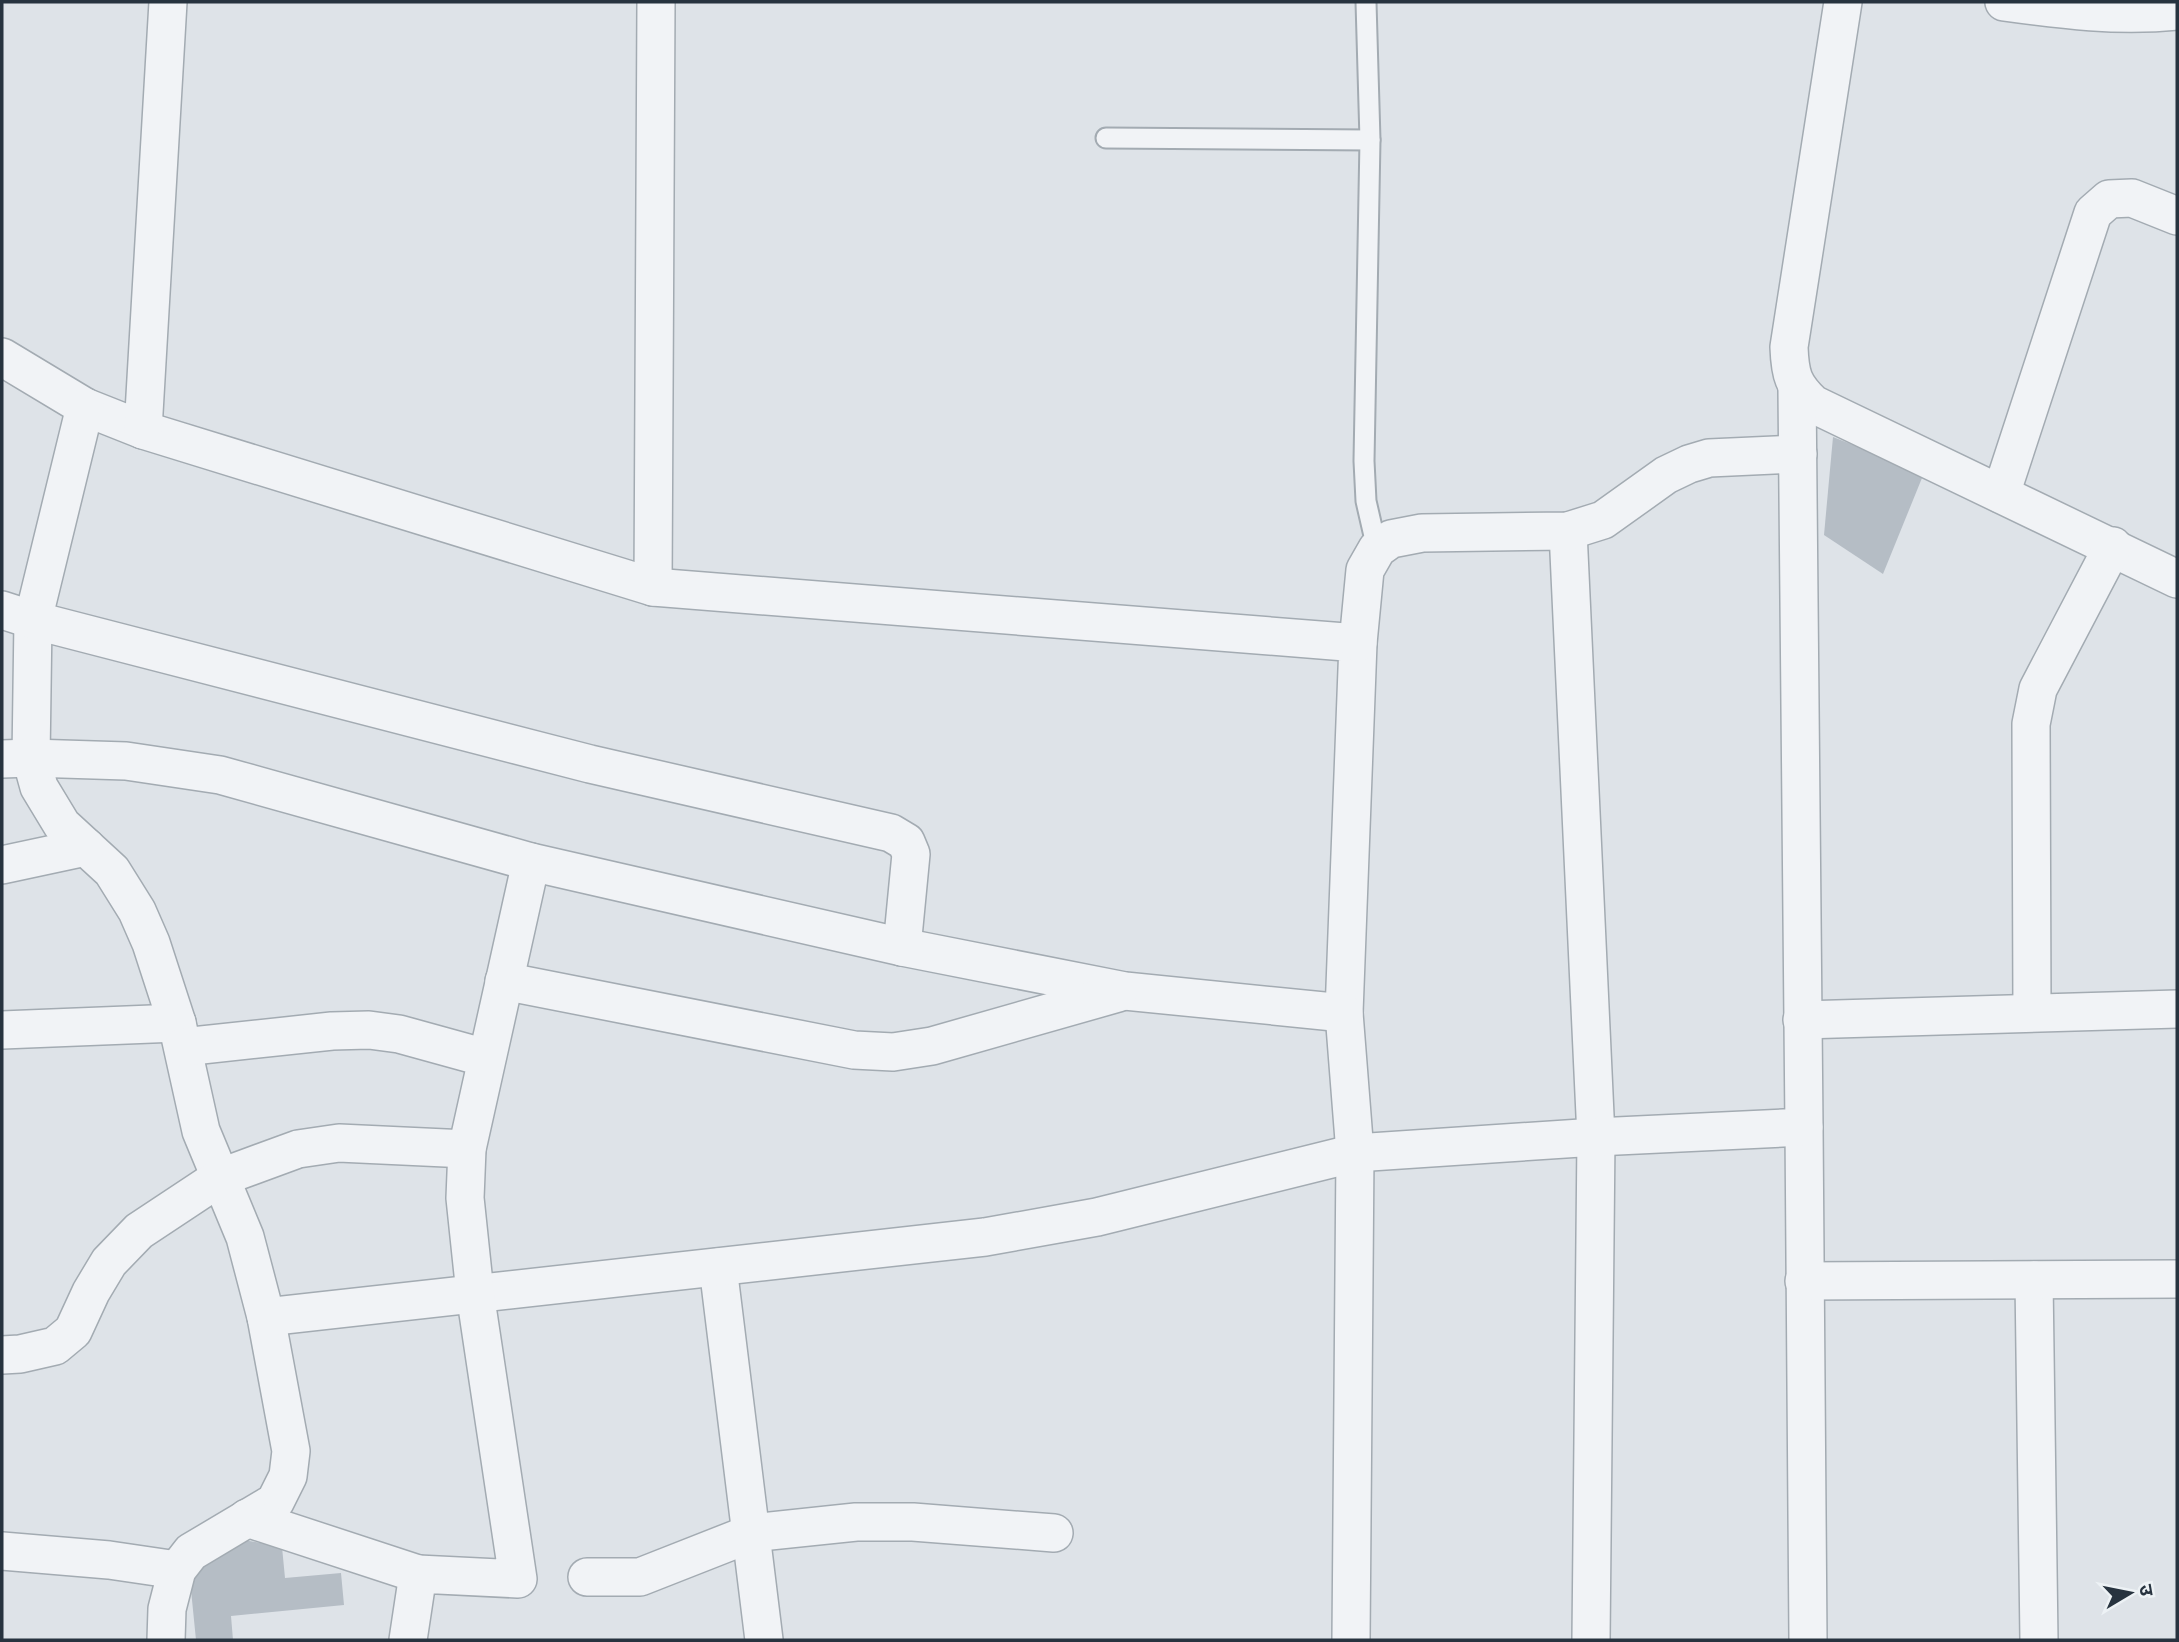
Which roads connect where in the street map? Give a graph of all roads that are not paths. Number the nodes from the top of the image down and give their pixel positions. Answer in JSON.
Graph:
{"nodes":[{"id":1,"x":168,"y":2,"type":"edge"},
{"id":2,"x":656,"y":2,"type":"edge"},
{"id":3,"x":1366,"y":2,"type":"edge"},
{"id":4,"x":1843,"y":2,"type":"edge"},
{"id":5,"x":2026,"y":3,"type":"edge"},
{"id":6,"x":2177,"y":11,"type":"edge"},
{"id":7,"x":1105,"y":138,"type":"dead end"},
{"id":8,"x":1370,"y":140,"type":"junction"},
{"id":9,"x":2177,"y":216,"type":"edge"},
{"id":10,"x":2,"y":357,"type":"edge"},
{"id":11,"x":1797,"y":389,"type":"junction"},
{"id":12,"x":85,"y":407,"type":"junction"},
{"id":13,"x":143,"y":430,"type":"junction"},
{"id":14,"x":1798,"y":454,"type":"junction"},
{"id":15,"x":2001,"y":494,"type":"junction"},
{"id":16,"x":1568,"y":531,"type":"junction"},
{"id":17,"x":2113,"y":546,"type":"junction"},
{"id":18,"x":1377,"y":549,"type":"junction"},
{"id":19,"x":2177,"y":579,"type":"edge"},
{"id":20,"x":653,"y":587,"type":"junction"},
{"id":21,"x":17,"y":615,"type":"edge"},
{"id":22,"x":1358,"y":643,"type":"junction"},
{"id":23,"x":16,"y":758,"type":"edge"},
{"id":24,"x":86,"y":848,"type":"junction"},
{"id":25,"x":531,"y":862,"type":"junction"},
{"id":26,"x":2,"y":865,"type":"edge"},
{"id":27,"x":902,"y":947,"type":"junction"},
{"id":28,"x":504,"y":981,"type":"junction"},
{"id":29,"x":1125,"y":991,"type":"junction"},
{"id":30,"x":2177,"y":1009,"type":"edge"},
{"id":31,"x":2032,"y":1011,"type":"junction"},
{"id":32,"x":1344,"y":1013,"type":"junction"},
{"id":33,"x":1802,"y":1020,"type":"junction"},
{"id":34,"x":2,"y":1030,"type":"edge"},
{"id":35,"x":180,"y":1035,"type":"junction"},
{"id":36,"x":486,"y":1058,"type":"junction"},
{"id":37,"x":1804,"y":1127,"type":"junction"},
{"id":38,"x":1596,"y":1136,"type":"junction"},
{"id":39,"x":467,"y":1149,"type":"junction"},
{"id":40,"x":1355,"y":1153,"type":"junction"},
{"id":41,"x":219,"y":1178,"type":"junction"},
{"id":42,"x":718,"y":1267,"type":"junction"},
{"id":43,"x":2177,"y":1279,"type":"edge"},
{"id":44,"x":2034,"y":1280,"type":"junction"},
{"id":45,"x":1804,"y":1281,"type":"junction"},
{"id":46,"x":475,"y":1293,"type":"junction"},
{"id":47,"x":266,"y":1317,"type":"junction"},
{"id":48,"x":2,"y":1355,"type":"edge"},
{"id":49,"x":247,"y":1518,"type":"junction"},
{"id":50,"x":752,"y":1532,"type":"junction"},
{"id":51,"x":1054,"y":1533,"type":"dead end"},
{"id":52,"x":2,"y":1551,"type":"edge"},
{"id":53,"x":177,"y":1570,"type":"junction"},
{"id":54,"x":418,"y":1574,"type":"junction"},
{"id":55,"x":587,"y":1577,"type":"dead end"},
{"id":56,"x":166,"y":1640,"type":"edge"},
{"id":57,"x":408,"y":1640,"type":"edge"},
{"id":58,"x":764,"y":1640,"type":"edge"},
{"id":59,"x":1351,"y":1640,"type":"edge"},
{"id":60,"x":1591,"y":1640,"type":"edge"},
{"id":61,"x":1808,"y":1640,"type":"edge"},
{"id":62,"x":2039,"y":1640,"type":"edge"}],
"edges":[{"from":1,"to":13,"type":"street"},
{"from":2,"to":20,"type":"street"},
{"from":3,"to":8,"type":"lane"},
{"from":4,"to":11,"type":"street"},
{"from":5,"to":6,"type":"street"},
{"from":7,"to":8,"type":"lane"},
{"from":8,"to":18,"type":"lane"},
{"from":9,"to":15,"type":"street"},
{"from":10,"to":12,"type":"street"},
{"from":11,"to":14,"type":"street"},
{"from":11,"to":15,"type":"street"},
{"from":12,"to":13,"type":"street"},
{"from":12,"to":21,"type":"street"},
{"from":13,"to":20,"type":"street"},
{"from":14,"to":16,"type":"street"},
{"from":14,"to":33,"type":"street"},
{"from":15,"to":17,"type":"street"},
{"from":16,"to":18,"type":"street"},
{"from":16,"to":38,"type":"street"},
{"from":17,"to":19,"type":"street"},
{"from":17,"to":31,"type":"street"},
{"from":18,"to":22,"type":"street"},
{"from":20,"to":22,"type":"street"},
{"from":21,"to":23,"type":"street"},
{"from":21,"to":27,"type":"street"},
{"from":22,"to":32,"type":"street"},
{"from":23,"to":24,"type":"street"},
{"from":23,"to":25,"type":"street"},
{"from":24,"to":26,"type":"street"},
{"from":24,"to":35,"type":"street"},
{"from":25,"to":27,"type":"street"},
{"from":25,"to":28,"type":"street"},
{"from":27,"to":29,"type":"street"},
{"from":28,"to":29,"type":"street"},
{"from":28,"to":36,"type":"street"},
{"from":29,"to":32,"type":"street"},
{"from":30,"to":31,"type":"street"},
{"from":31,"to":33,"type":"street"},
{"from":32,"to":40,"type":"street"},
{"from":33,"to":37,"type":"street"},
{"from":34,"to":35,"type":"street"},
{"from":35,"to":36,"type":"street"},
{"from":35,"to":41,"type":"street"},
{"from":36,"to":39,"type":"street"},
{"from":37,"to":38,"type":"street"},
{"from":37,"to":45,"type":"street"},
{"from":38,"to":40,"type":"street"},
{"from":38,"to":60,"type":"street"},
{"from":39,"to":41,"type":"street"},
{"from":39,"to":46,"type":"street"},
{"from":40,"to":42,"type":"street"},
{"from":40,"to":59,"type":"street"},
{"from":41,"to":47,"type":"street"},
{"from":41,"to":48,"type":"street"},
{"from":42,"to":46,"type":"street"},
{"from":42,"to":50,"type":"street"},
{"from":43,"to":44,"type":"street"},
{"from":44,"to":45,"type":"street"},
{"from":44,"to":62,"type":"street"},
{"from":45,"to":61,"type":"street"},
{"from":46,"to":47,"type":"street"},
{"from":46,"to":54,"type":"street"},
{"from":47,"to":49,"type":"street"},
{"from":49,"to":53,"type":"street"},
{"from":49,"to":54,"type":"street"},
{"from":50,"to":51,"type":"street"},
{"from":50,"to":55,"type":"street"},
{"from":50,"to":58,"type":"street"},
{"from":52,"to":53,"type":"street"},
{"from":53,"to":56,"type":"street"},
{"from":54,"to":57,"type":"street"}]}
